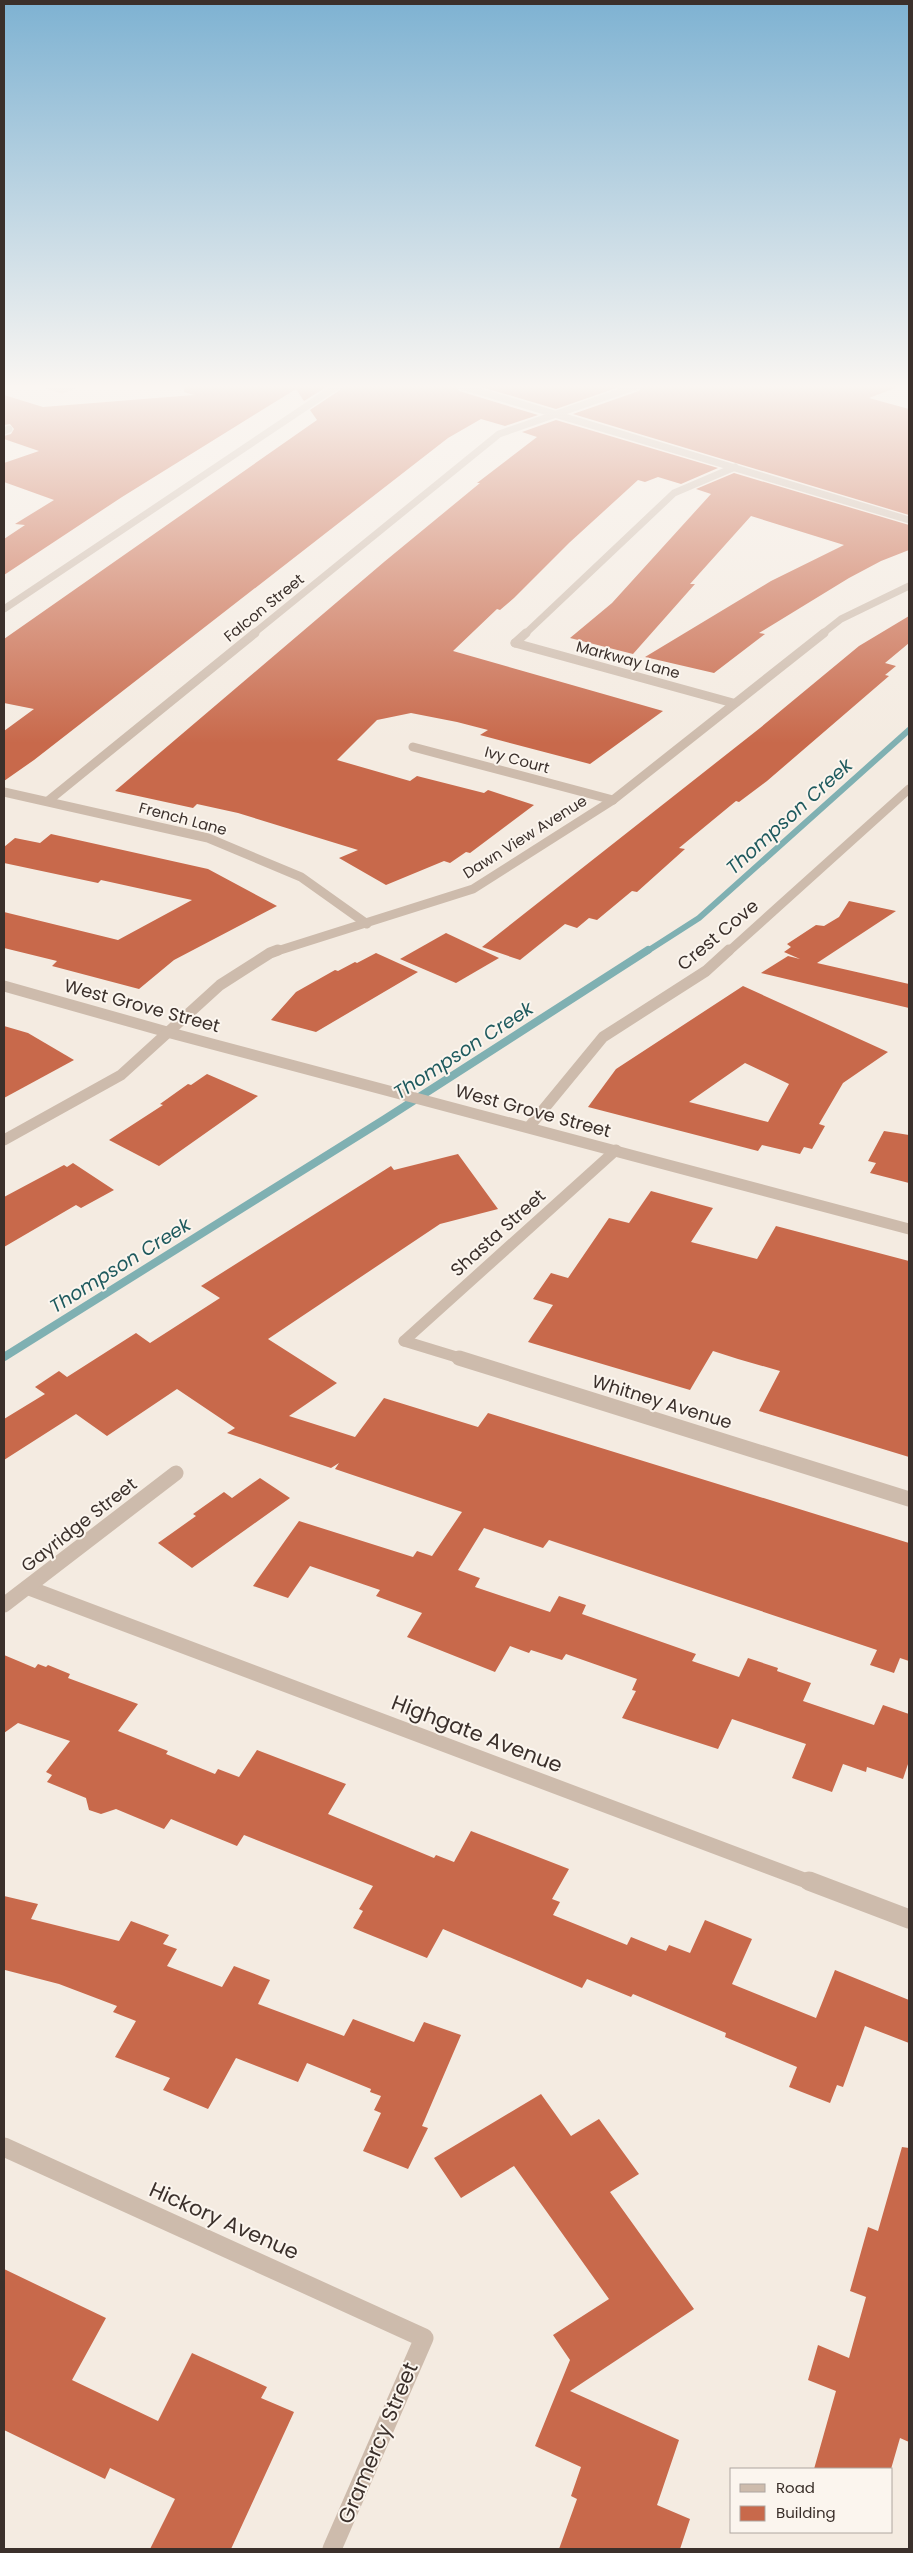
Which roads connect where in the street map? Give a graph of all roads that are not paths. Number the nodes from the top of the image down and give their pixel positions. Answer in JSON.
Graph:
{"nodes":[{"id":1,"x":159,"y":505,"type":"edge"},
{"id":2,"x":412,"y":505,"type":"edge"},
{"id":3,"x":661,"y":505,"type":"edge"},
{"id":4,"x":860,"y":505,"type":"edge"},
{"id":5,"x":909,"y":520,"type":"edge"},
{"id":6,"x":909,"y":586,"type":"edge"},
{"id":7,"x":4,"y":609,"type":"edge"},
{"id":8,"x":733,"y":704,"type":"junction"},
{"id":9,"x":413,"y":747,"type":"dead end"},
{"id":10,"x":909,"y":789,"type":"edge"},
{"id":11,"x":4,"y":792,"type":"edge"},
{"id":12,"x":613,"y":800,"type":"junction"},
{"id":13,"x":48,"y":801,"type":"junction"},
{"id":14,"x":367,"y":924,"type":"junction"},
{"id":15,"x":4,"y":986,"type":"edge"},
{"id":16,"x":167,"y":1032,"type":"junction"},
{"id":17,"x":529,"y":1127,"type":"junction"},
{"id":18,"x":4,"y":1140,"type":"edge"},
{"id":19,"x":616,"y":1150,"type":"junction"},
{"id":20,"x":909,"y":1229,"type":"edge"},
{"id":21,"x":404,"y":1341,"type":"joint"},
{"id":22,"x":176,"y":1473,"type":"dead end"},
{"id":23,"x":909,"y":1499,"type":"edge"},
{"id":24,"x":29,"y":1588,"type":"junction"},
{"id":25,"x":4,"y":1606,"type":"edge"},
{"id":26,"x":909,"y":1919,"type":"edge"},
{"id":27,"x":4,"y":2147,"type":"edge"},
{"id":28,"x":424,"y":2338,"type":"joint"},
{"id":29,"x":332,"y":2549,"type":"edge"}],
"edges":[{"from":1,"to":7,"type":"street"},
{"from":2,"to":13,"type":"street","name":"Falcon Street"},
{"from":3,"to":8,"type":"street","name":"Markway Lane"},
{"from":4,"to":5,"type":"street"},
{"from":6,"to":8,"type":"street","name":"Dawn View Avenue"},
{"from":8,"to":12,"type":"street","name":"Dawn View Avenue"},
{"from":9,"to":12,"type":"street","name":"Ivy Court"},
{"from":10,"to":17,"type":"street","name":"Crest Cove"},
{"from":11,"to":13,"type":"street","name":"French Lane"},
{"from":12,"to":14,"type":"street","name":"Dawn View Avenue"},
{"from":13,"to":14,"type":"street","name":"French Lane"},
{"from":14,"to":16,"type":"street","name":"Dawn View Avenue"},
{"from":15,"to":16,"type":"street","name":"West Grove Street"},
{"from":16,"to":17,"type":"street","name":"West Grove Street"},
{"from":16,"to":18,"type":"street","name":"Dawn View Avenue"},
{"from":17,"to":19,"type":"street","name":"West Grove Street"},
{"from":19,"to":20,"type":"street","name":"West Grove Street"},
{"from":19,"to":21,"type":"street","name":"Shasta Street"},
{"from":21,"to":23,"type":"street","name":"Whitney Avenue"},
{"from":22,"to":24,"type":"street","name":"Gayridge Street"},
{"from":24,"to":25,"type":"street","name":"Gayridge Street"},
{"from":24,"to":26,"type":"street","name":"Highgate Avenue"},
{"from":27,"to":28,"type":"street","name":"Hickory Avenue"},
{"from":28,"to":29,"type":"street","name":"Gramercy Street"}]}
